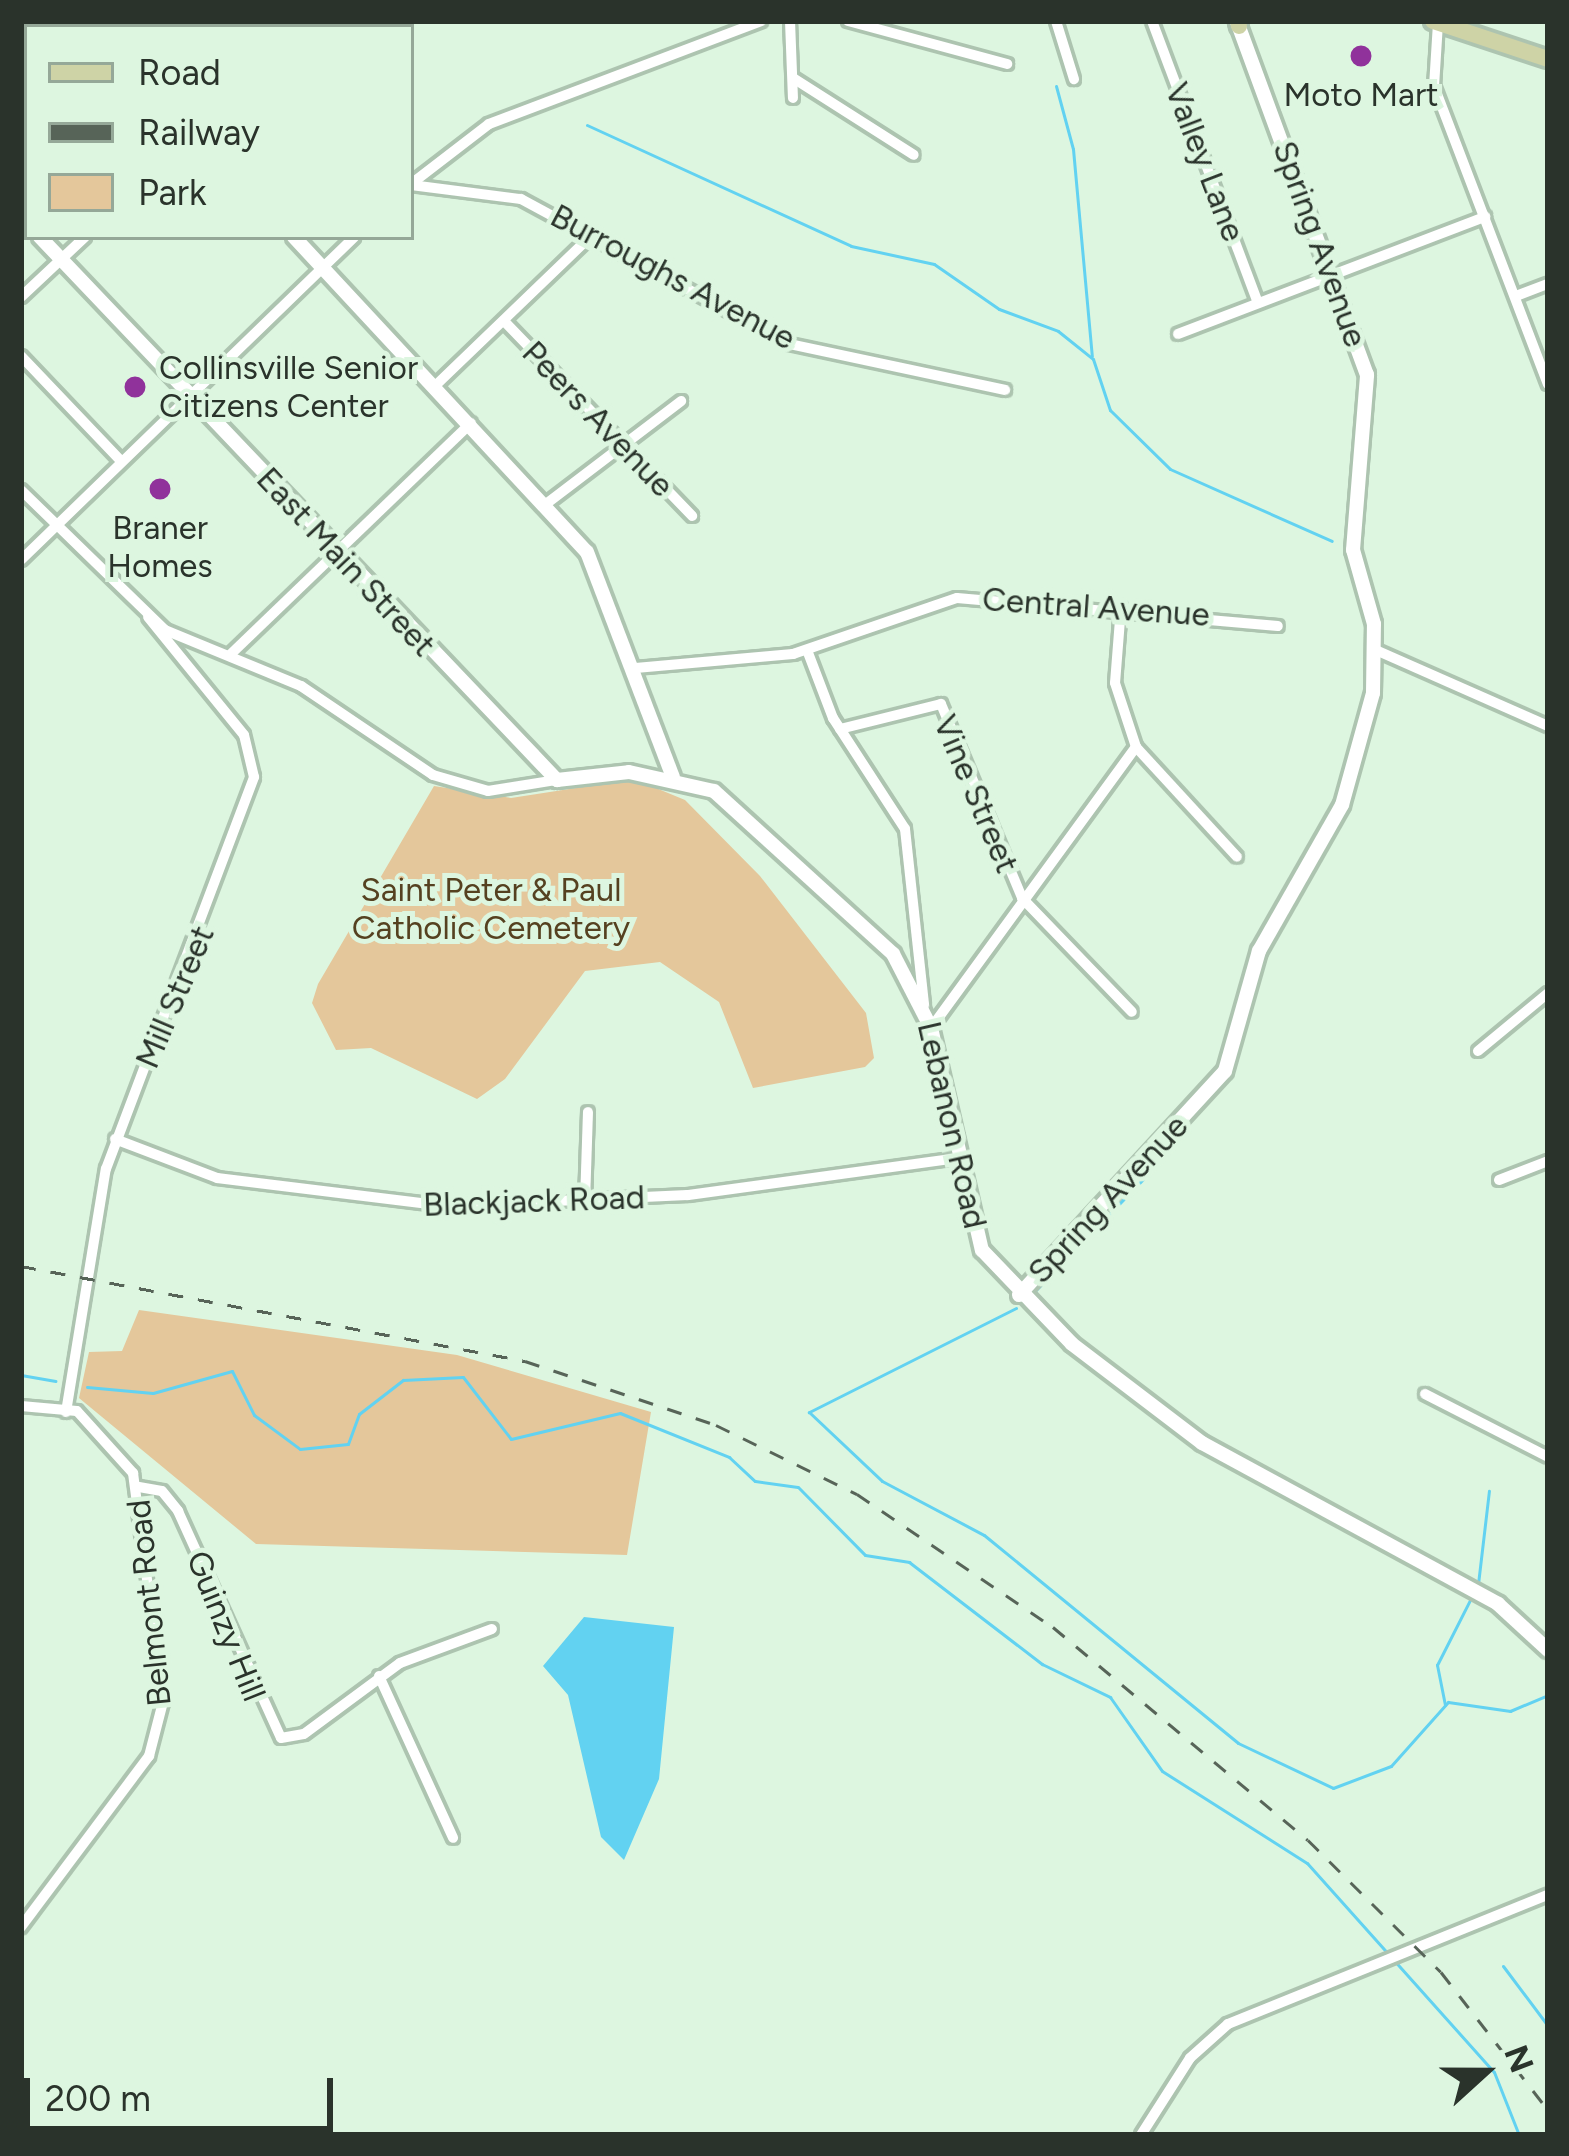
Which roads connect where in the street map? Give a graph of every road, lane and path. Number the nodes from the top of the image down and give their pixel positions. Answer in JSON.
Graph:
{"nodes":[{"id":1,"x":761,"y":21,"type":"edge"},
{"id":2,"x":790,"y":21,"type":"edge"},
{"id":3,"x":848,"y":21,"type":"edge"},
{"id":4,"x":1056,"y":21,"type":"edge"},
{"id":5,"x":1152,"y":21,"type":"edge"},
{"id":6,"x":1435,"y":22,"type":"edge"},
{"id":7,"x":1238,"y":23,"type":"edge"},
{"id":8,"x":1482,"y":28,"type":"edge"},
{"id":9,"x":1548,"y":59,"type":"edge"},
{"id":10,"x":1007,"y":64,"type":"dead end"},
{"id":11,"x":793,"y":78,"type":"junction"},
{"id":12,"x":1074,"y":80,"type":"dead end"},
{"id":13,"x":794,"y":98,"type":"dead end"},
{"id":14,"x":914,"y":155,"type":"dead end"},
{"id":15,"x":414,"y":182,"type":"edge"},
{"id":16,"x":414,"y":184,"type":"edge"},
{"id":17,"x":1485,"y":217,"type":"junction"},
{"id":18,"x":593,"y":234,"type":"junction"},
{"id":19,"x":43,"y":240,"type":"edge"},
{"id":20,"x":82,"y":240,"type":"edge"},
{"id":21,"x":298,"y":240,"type":"edge"},
{"id":22,"x":351,"y":240,"type":"edge"},
{"id":23,"x":61,"y":260,"type":"junction"},
{"id":24,"x":323,"y":267,"type":"junction"},
{"id":25,"x":1334,"y":274,"type":"junction"},
{"id":26,"x":1548,"y":284,"type":"edge"},
{"id":27,"x":1516,"y":296,"type":"junction"},
{"id":28,"x":21,"y":297,"type":"edge"},
{"id":29,"x":1258,"y":303,"type":"junction"},
{"id":30,"x":504,"y":321,"type":"junction"},
{"id":31,"x":1178,"y":334,"type":"dead end"},
{"id":32,"x":21,"y":356,"type":"edge"},
{"id":33,"x":1548,"y":384,"type":"edge"},
{"id":34,"x":436,"y":385,"type":"junction"},
{"id":35,"x":1005,"y":390,"type":"dead end"},
{"id":36,"x":188,"y":395,"type":"junction"},
{"id":37,"x":681,"y":401,"type":"dead end"},
{"id":38,"x":472,"y":422,"type":"junction"},
{"id":39,"x":617,"y":441,"type":"junction"},
{"id":40,"x":120,"y":460,"type":"junction"},
{"id":41,"x":21,"y":490,"type":"edge"},
{"id":42,"x":546,"y":504,"type":"junction"},
{"id":43,"x":692,"y":516,"type":"dead end"},
{"id":44,"x":53,"y":524,"type":"junction"},
{"id":45,"x":335,"y":551,"type":"junction"},
{"id":46,"x":21,"y":560,"type":"edge"},
{"id":47,"x":1121,"y":607,"type":"junction"},
{"id":48,"x":148,"y":616,"type":"junction"},
{"id":49,"x":1278,"y":626,"type":"dead end"},
{"id":50,"x":807,"y":650,"type":"junction"},
{"id":51,"x":1378,"y":651,"type":"junction"},
{"id":52,"x":231,"y":654,"type":"junction"},
{"id":53,"x":635,"y":668,"type":"junction"},
{"id":54,"x":1548,"y":726,"type":"edge"},
{"id":55,"x":840,"y":729,"type":"junction"},
{"id":56,"x":1136,"y":747,"type":"junction"},
{"id":57,"x":674,"y":777,"type":"junction"},
{"id":58,"x":557,"y":780,"type":"junction"},
{"id":59,"x":1237,"y":857,"type":"dead end"},
{"id":60,"x":1024,"y":900,"type":"junction"},
{"id":61,"x":1548,"y":993,"type":"edge"},
{"id":62,"x":923,"y":1005,"type":"junction"},
{"id":63,"x":1132,"y":1012,"type":"dead end"},
{"id":64,"x":931,"y":1028,"type":"junction"},
{"id":65,"x":1478,"y":1052,"type":"dead end"},
{"id":66,"x":588,"y":1112,"type":"dead end"},
{"id":67,"x":116,"y":1139,"type":"junction"},
{"id":68,"x":959,"y":1158,"type":"junction"},
{"id":69,"x":1548,"y":1161,"type":"edge"},
{"id":70,"x":1499,"y":1180,"type":"dead end"},
{"id":71,"x":586,"y":1202,"type":"junction"},
{"id":72,"x":1019,"y":1294,"type":"junction"},
{"id":73,"x":1426,"y":1394,"type":"dead end"},
{"id":74,"x":21,"y":1406,"type":"edge"},
{"id":75,"x":66,"y":1412,"type":"junction"},
{"id":76,"x":1548,"y":1457,"type":"edge"},
{"id":77,"x":139,"y":1487,"type":"junction"},
{"id":78,"x":492,"y":1629,"type":"dead end"},
{"id":79,"x":1548,"y":1650,"type":"edge"},
{"id":80,"x":380,"y":1676,"type":"junction"},
{"id":81,"x":453,"y":1838,"type":"dead end"},
{"id":82,"x":1548,"y":1895,"type":"edge"},
{"id":83,"x":21,"y":1928,"type":"edge"},
{"id":84,"x":1142,"y":2135,"type":"edge"}],
"edges":[{"from":1,"to":15,"type":"street"},
{"from":2,"to":11,"type":"street"},
{"from":3,"to":10,"type":"street"},
{"from":4,"to":12,"type":"street"},
{"from":5,"to":29,"type":"street","name":"Valley Lane"},
{"from":6,"to":8,"type":"main road"},
{"from":6,"to":17,"type":"street"},
{"from":7,"to":25,"type":"street","name":"Spring Avenue"},
{"from":8,"to":9,"type":"main road"},
{"from":11,"to":13,"type":"street"},
{"from":11,"to":14,"type":"street"},
{"from":16,"to":18,"type":"street","name":"Burroughs Avenue"},
{"from":17,"to":25,"type":"street"},
{"from":17,"to":27,"type":"street"},
{"from":18,"to":30,"type":"street"},
{"from":18,"to":35,"type":"street","name":"Burroughs Avenue"},
{"from":19,"to":23,"type":"street","name":"East Main Street"},
{"from":20,"to":23,"type":"street"},
{"from":21,"to":24,"type":"street"},
{"from":22,"to":24,"type":"street"},
{"from":23,"to":28,"type":"street"},
{"from":23,"to":36,"type":"street","name":"East Main Street"},
{"from":24,"to":34,"type":"street"},
{"from":24,"to":36,"type":"street"},
{"from":25,"to":29,"type":"street"},
{"from":25,"to":51,"type":"street","name":"Spring Avenue"},
{"from":26,"to":27,"type":"street"},
{"from":27,"to":33,"type":"street"},
{"from":29,"to":31,"type":"street"},
{"from":30,"to":34,"type":"street"},
{"from":30,"to":39,"type":"street","name":"Peers Avenue"},
{"from":32,"to":40,"type":"street"},
{"from":34,"to":38,"type":"street"},
{"from":36,"to":40,"type":"street"},
{"from":36,"to":45,"type":"street","name":"East Main Street"},
{"from":37,"to":39,"type":"street"},
{"from":38,"to":42,"type":"street"},
{"from":38,"to":45,"type":"street"},
{"from":39,"to":42,"type":"street"},
{"from":39,"to":43,"type":"street","name":"Peers Avenue"},
{"from":40,"to":44,"type":"street"},
{"from":41,"to":44,"type":"street"},
{"from":42,"to":53,"type":"street"},
{"from":44,"to":46,"type":"street"},
{"from":44,"to":48,"type":"street"},
{"from":45,"to":52,"type":"street"},
{"from":45,"to":58,"type":"street","name":"East Main Street"},
{"from":47,"to":49,"type":"street","name":"Central Avenue"},
{"from":47,"to":50,"type":"street","name":"Central Avenue"},
{"from":47,"to":56,"type":"street"},
{"from":48,"to":52,"type":"street"},
{"from":48,"to":67,"type":"street","name":"Mill Street"},
{"from":50,"to":53,"type":"street","name":"Central Avenue"},
{"from":50,"to":55,"type":"street"},
{"from":51,"to":54,"type":"street"},
{"from":51,"to":72,"type":"street","name":"Spring Avenue"},
{"from":52,"to":58,"type":"street"},
{"from":53,"to":57,"type":"street"},
{"from":55,"to":60,"type":"street","name":"Vine Street"},
{"from":55,"to":62,"type":"street"},
{"from":56,"to":59,"type":"street"},
{"from":56,"to":60,"type":"street"},
{"from":57,"to":58,"type":"street"},
{"from":57,"to":62,"type":"street","name":"Lebanon Road"},
{"from":60,"to":63,"type":"street","name":"Vine Street"},
{"from":60,"to":64,"type":"street"},
{"from":61,"to":65,"type":"street"},
{"from":62,"to":64,"type":"street","name":"Lebanon Road"},
{"from":64,"to":68,"type":"street","name":"Lebanon Road"},
{"from":66,"to":71,"type":"street"},
{"from":67,"to":71,"type":"street","name":"Blackjack Road"},
{"from":67,"to":75,"type":"street","name":"Mill Street"},
{"from":68,"to":71,"type":"street","name":"Blackjack Road"},
{"from":68,"to":72,"type":"street","name":"Lebanon Road"},
{"from":69,"to":70,"type":"street"},
{"from":72,"to":79,"type":"street","name":"Lebanon Road"},
{"from":73,"to":76,"type":"street"},
{"from":74,"to":75,"type":"street"},
{"from":75,"to":77,"type":"street","name":"Belmont Road"},
{"from":77,"to":80,"type":"street","name":"Guinzy Hill"},
{"from":77,"to":83,"type":"street","name":"Belmont Road"},
{"from":78,"to":80,"type":"street","name":"Guinzy Hill"},
{"from":80,"to":81,"type":"street"},
{"from":82,"to":84,"type":"street"}]}
